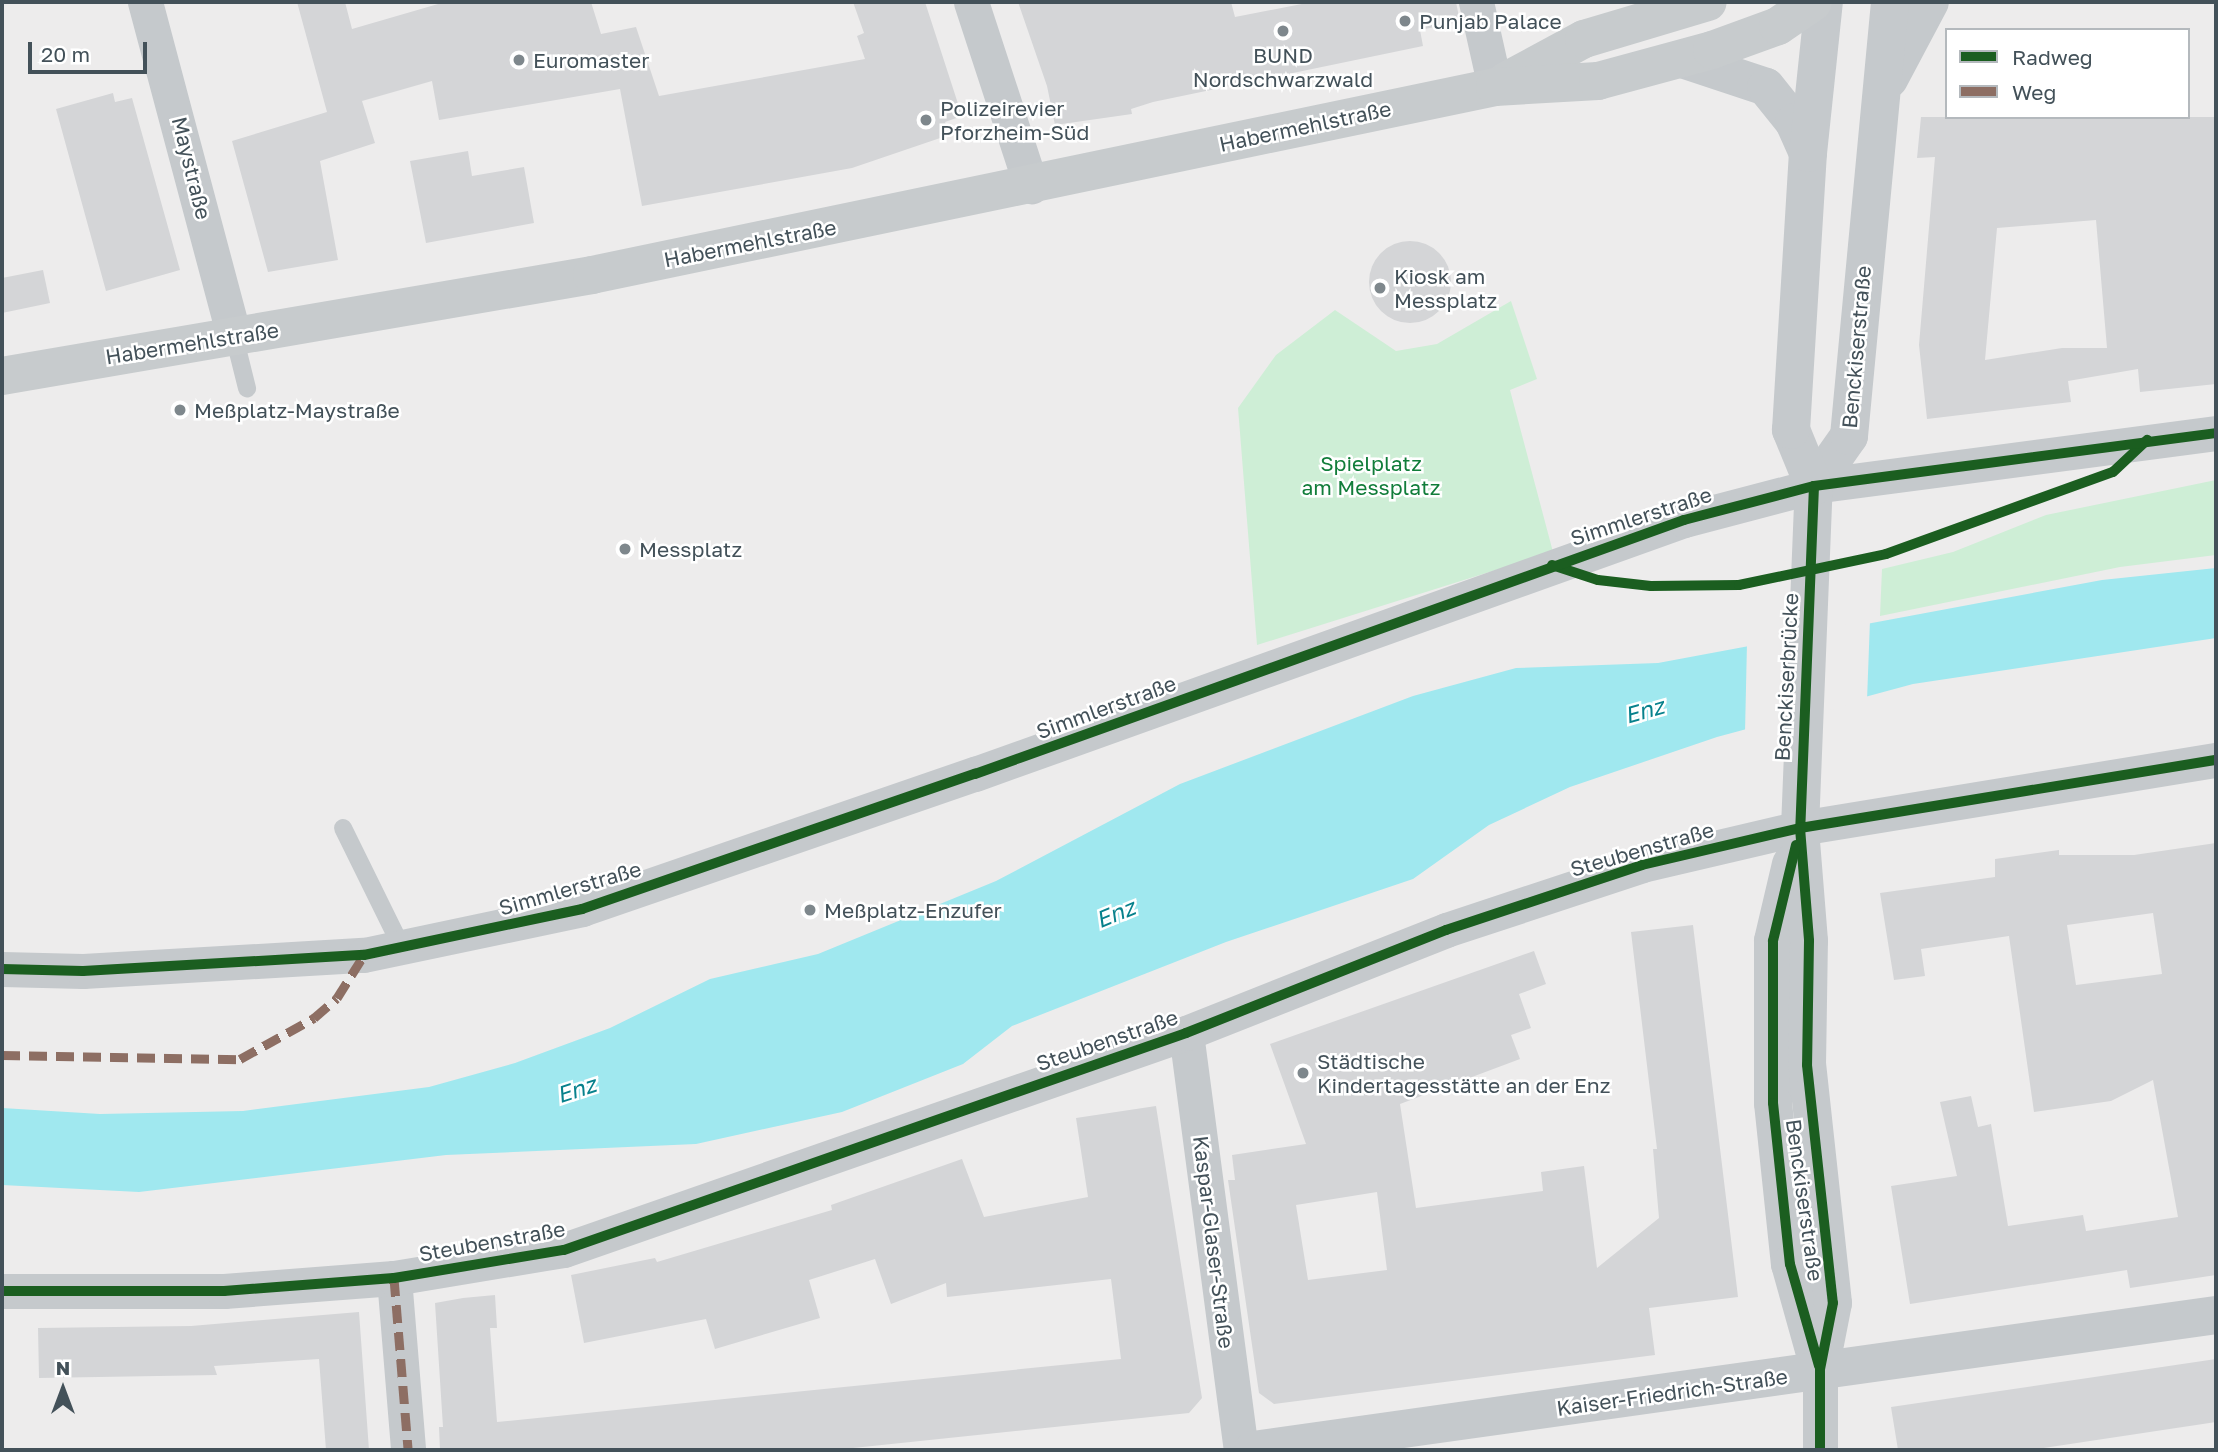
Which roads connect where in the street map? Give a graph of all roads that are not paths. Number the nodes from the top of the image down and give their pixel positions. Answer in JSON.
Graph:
{"nodes":[{"id":1,"x":145,"y":2,"type":"edge"},
{"id":2,"x":971,"y":2,"type":"edge"},
{"id":3,"x":1476,"y":2,"type":"edge"},
{"id":4,"x":1708,"y":2,"type":"edge"},
{"id":5,"x":1813,"y":2,"type":"edge"},
{"id":6,"x":1824,"y":2,"type":"edge"},
{"id":7,"x":1890,"y":2,"type":"edge"},
{"id":8,"x":1930,"y":2,"type":"edge"},
{"id":9,"x":1685,"y":60,"type":"junction"},
{"id":10,"x":1495,"y":87,"type":"junction"},
{"id":11,"x":1880,"y":97,"type":"junction"},
{"id":12,"x":1808,"y":153,"type":"junction"},
{"id":13,"x":1031,"y":186,"type":"junction"},
{"id":14,"x":234,"y":336,"type":"junction"},
{"id":15,"x":2,"y":376,"type":"edge"},
{"id":16,"x":247,"y":388,"type":"dead end"},
{"id":17,"x":2216,"y":433,"type":"edge"},
{"id":18,"x":1814,"y":486,"type":"junction"},
{"id":19,"x":2216,"y":760,"type":"edge"},
{"id":20,"x":343,"y":828,"type":"dead end"},
{"id":21,"x":1800,"y":828,"type":"junction"},
{"id":22,"x":403,"y":950,"type":"junction"},
{"id":23,"x":2,"y":969,"type":"edge"},
{"id":24,"x":1186,"y":1033,"type":"junction"},
{"id":25,"x":394,"y":1278,"type":"junction"},
{"id":26,"x":2,"y":1291,"type":"edge"},
{"id":27,"x":2216,"y":1315,"type":"edge"},
{"id":28,"x":1820,"y":1369,"type":"junction"},
{"id":29,"x":408,"y":1450,"type":"edge"},
{"id":30,"x":1241,"y":1450,"type":"edge"},
{"id":31,"x":1252,"y":1450,"type":"edge"},
{"id":32,"x":1821,"y":1450,"type":"edge"}],
"edges":[{"from":1,"to":14,"type":"street","name":"Maystraße"},
{"from":2,"to":13,"type":"street"},
{"from":3,"to":10,"type":"street"},
{"from":4,"to":10,"type":"main road","name":"Habermehlstraße"},
{"from":5,"to":9,"type":"main road","name":"Habermehlstraße"},
{"from":6,"to":12,"type":"street"},
{"from":7,"to":11,"type":"street","name":"Benckiserstraße"},
{"from":8,"to":11,"type":"street"},
{"from":9,"to":10,"type":"main road","name":"Habermehlstraße"},
{"from":9,"to":12,"type":"street"},
{"from":10,"to":13,"type":"main road","name":"Habermehlstraße"},
{"from":11,"to":18,"type":"street","name":"Benckiserstraße"},
{"from":12,"to":18,"type":"street"},
{"from":13,"to":14,"type":"main road","name":"Habermehlstraße"},
{"from":14,"to":15,"type":"main road","name":"Habermehlstraße"},
{"from":14,"to":16,"type":"lane"},
{"from":17,"to":18,"type":"street","name":"Simmlerstraße"},
{"from":18,"to":21,"type":"street","name":"Benckiserbrücke"},
{"from":18,"to":22,"type":"street","name":"Simmlerstraße"},
{"from":19,"to":21,"type":"street","name":"Steubenstraße"},
{"from":20,"to":22,"type":"lane"},
{"from":21,"to":24,"type":"street","name":"Steubenstraße"},
{"from":21,"to":28,"type":"street","name":"Benckiserstraße"},
{"from":22,"to":23,"type":"street","name":"Simmlerstraße"},
{"from":24,"to":25,"type":"street","name":"Steubenstraße"},
{"from":24,"to":30,"type":"street","name":"Kaspar-Glaser-Straße"},
{"from":25,"to":26,"type":"street","name":"Steubenstraße"},
{"from":25,"to":29,"type":"street","name":"Steubenstraße"},
{"from":27,"to":28,"type":"street","name":"Kaiser-Friedrich-Straße"},
{"from":28,"to":31,"type":"street","name":"Kaiser-Friedrich-Straße"},
{"from":28,"to":32,"type":"street"}]}
